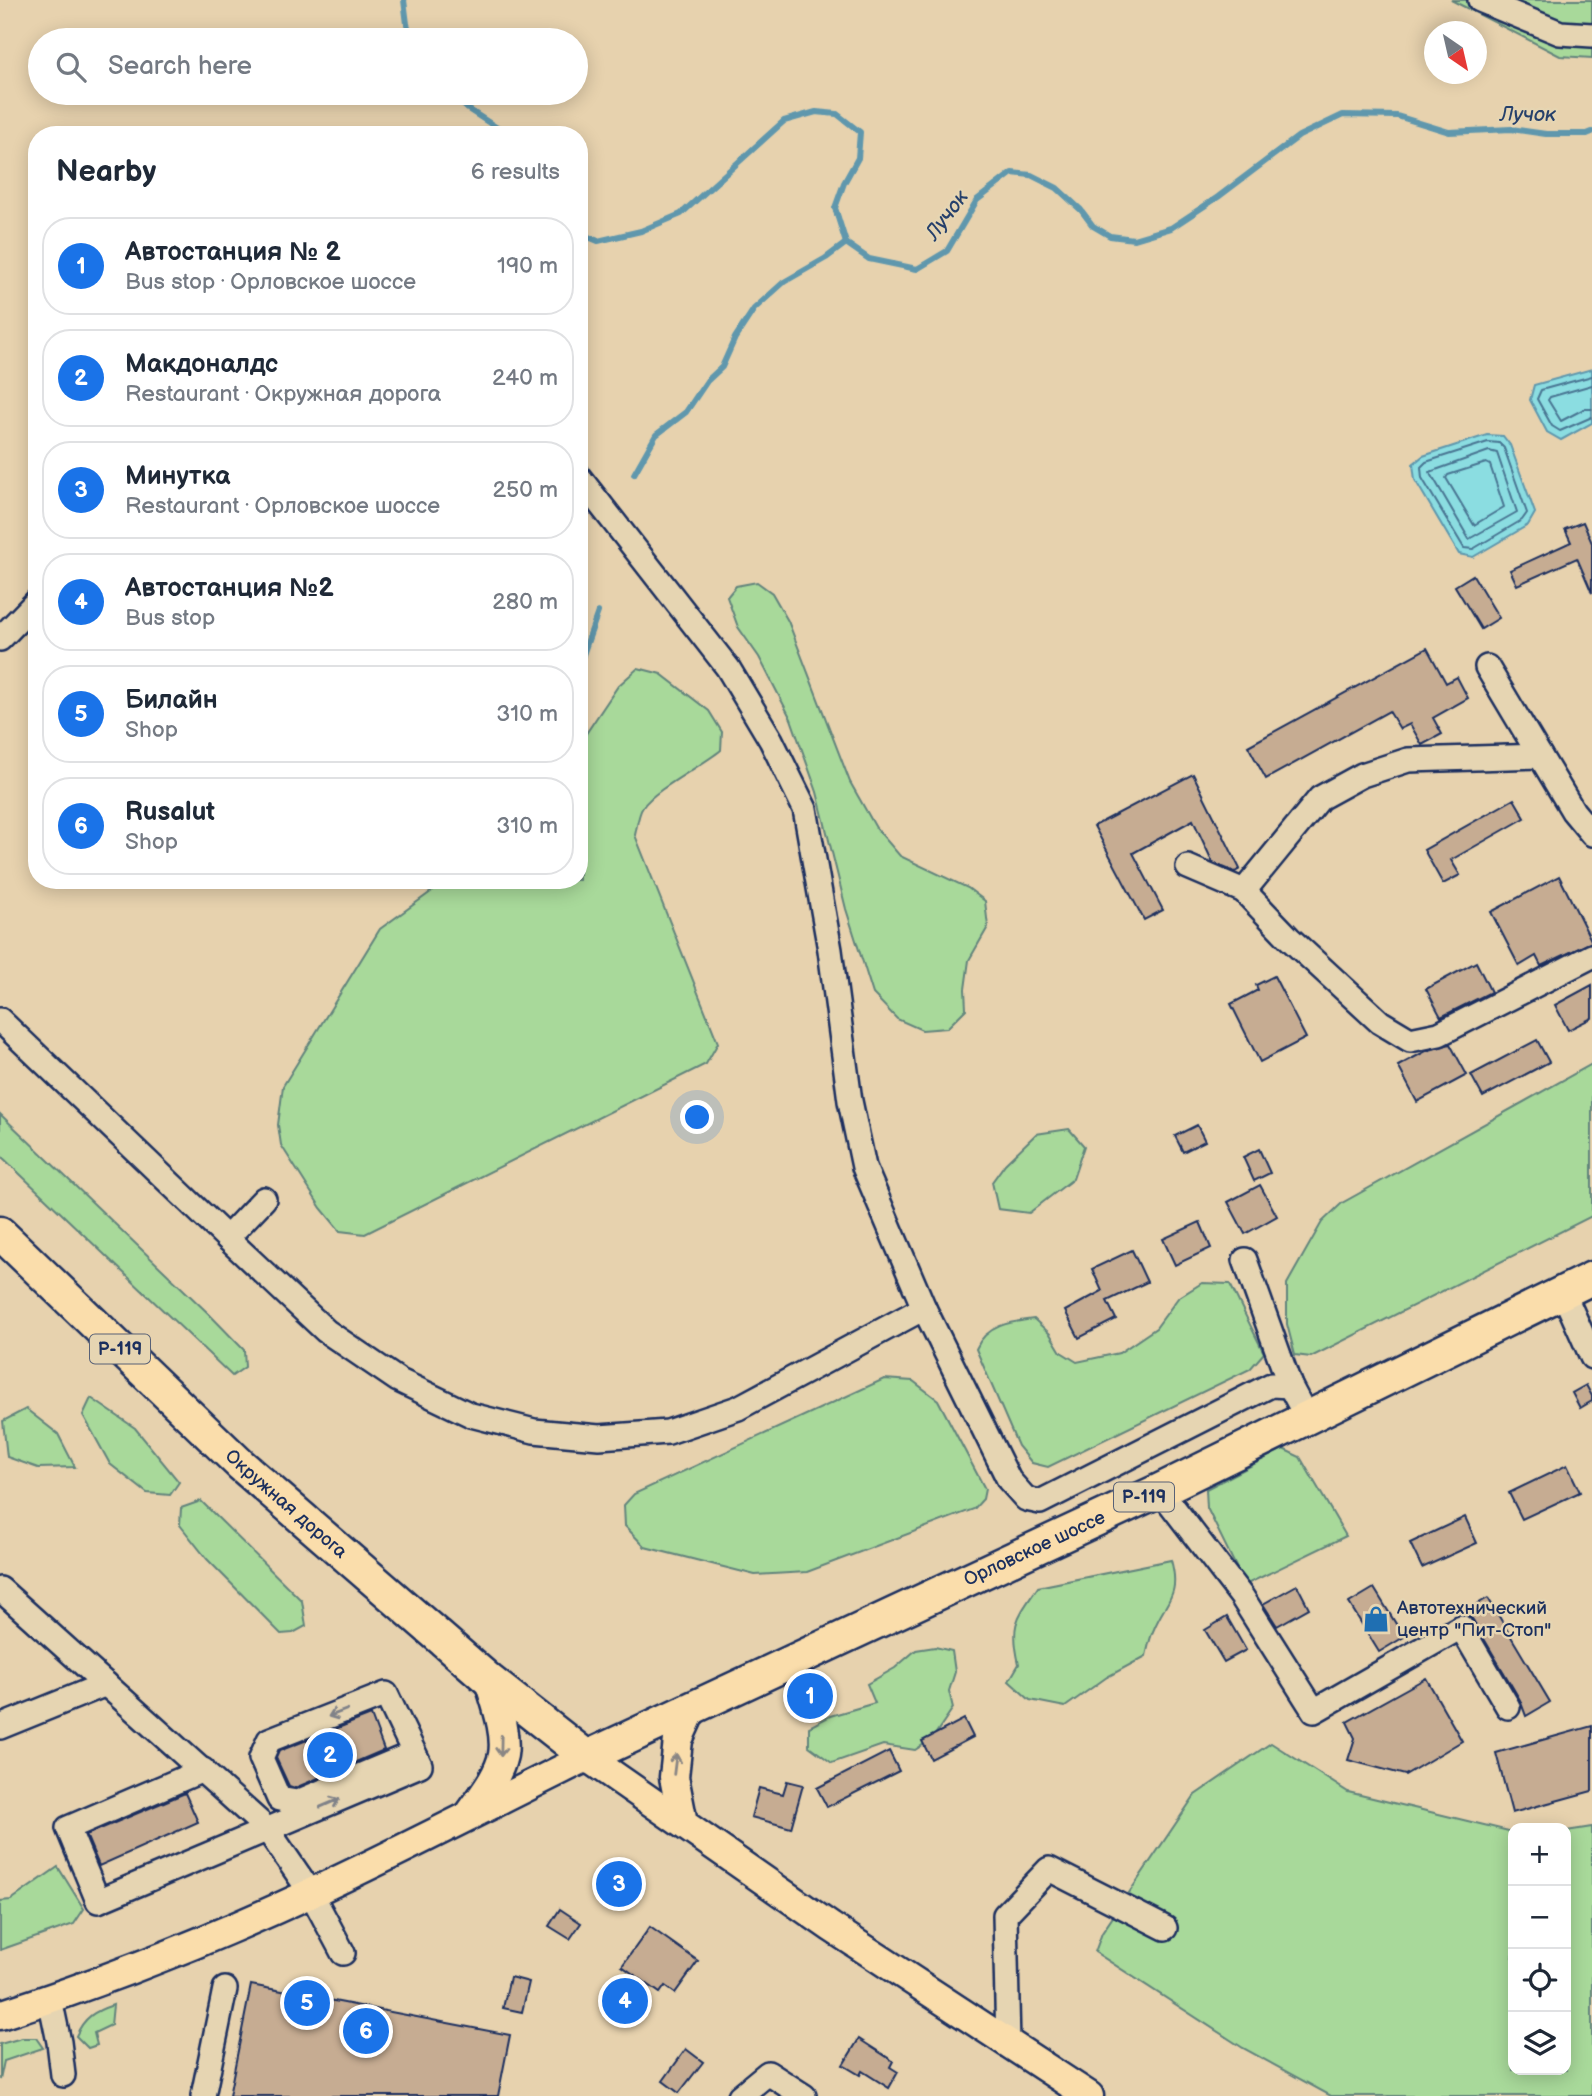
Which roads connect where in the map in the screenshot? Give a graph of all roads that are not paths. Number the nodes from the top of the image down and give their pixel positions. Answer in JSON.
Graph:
{"nodes":[{"id":1,"x":1480,"y":0,"type":"edge"},
{"id":2,"x":1592,"y":35,"type":"edge"},
{"id":3,"x":588,"y":489,"type":"edge"},
{"id":4,"x":28,"y":610,"type":"edge"},
{"id":5,"x":0,"y":639,"type":"edge"},
{"id":6,"x":1487,"y":667,"type":"dead end"},
{"id":7,"x":1540,"y":756,"type":"junction"},
{"id":8,"x":1592,"y":834,"type":"edge"},
{"id":9,"x":1188,"y":867,"type":"dead end"},
{"id":10,"x":1244,"y":891,"type":"junction"},
{"id":11,"x":1592,"y":956,"type":"edge"},
{"id":12,"x":0,"y":1020,"type":"edge"},
{"id":13,"x":264,"y":1199,"type":"dead end"},
{"id":14,"x":0,"y":1233,"type":"edge"},
{"id":15,"x":227,"y":1238,"type":"junction"},
{"id":16,"x":1245,"y":1260,"type":"dead end"},
{"id":17,"x":1592,"y":1278,"type":"edge"},
{"id":18,"x":1563,"y":1292,"type":"junction"},
{"id":19,"x":924,"y":1308,"type":"junction"},
{"id":20,"x":1592,"y":1357,"type":"edge"},
{"id":21,"x":1290,"y":1386,"type":"junction"},
{"id":22,"x":1307,"y":1418,"type":"junction"},
{"id":23,"x":1160,"y":1490,"type":"junction"},
{"id":24,"x":0,"y":1589,"type":"edge"},
{"id":25,"x":489,"y":1679,"type":"junction"},
{"id":26,"x":106,"y":1684,"type":"junction"},
{"id":27,"x":693,"y":1707,"type":"junction"},
{"id":28,"x":1508,"y":1707,"type":"dead end"},
{"id":29,"x":0,"y":1727,"type":"edge"},
{"id":30,"x":269,"y":1740,"type":"junction"},
{"id":31,"x":414,"y":1753,"type":"junction"},
{"id":32,"x":587,"y":1757,"type":"junction"},
{"id":33,"x":203,"y":1770,"type":"junction"},
{"id":34,"x":470,"y":1814,"type":"junction"},
{"id":35,"x":683,"y":1824,"type":"junction"},
{"id":36,"x":267,"y":1829,"type":"junction"},
{"id":37,"x":311,"y":1893,"type":"junction"},
{"id":38,"x":1165,"y":1928,"type":"dead end"},
{"id":39,"x":342,"y":1953,"type":"dead end"},
{"id":40,"x":225,"y":1989,"type":"dead end"},
{"id":41,"x":50,"y":1999,"type":"junction"},
{"id":42,"x":0,"y":2015,"type":"edge"},
{"id":43,"x":1008,"y":2044,"type":"junction"},
{"id":44,"x":63,"y":2075,"type":"dead end"},
{"id":45,"x":203,"y":2096,"type":"edge"},
{"id":46,"x":740,"y":2096,"type":"edge"},
{"id":47,"x":804,"y":2096,"type":"edge"},
{"id":48,"x":1089,"y":2096,"type":"edge"}],
"edges":[{"from":1,"to":2,"type":"street"},
{"from":3,"to":19,"type":"street"},
{"from":4,"to":5,"type":"street"},
{"from":6,"to":7,"type":"street"},
{"from":7,"to":8,"type":"street"},
{"from":7,"to":10,"type":"street"},
{"from":9,"to":10,"type":"street"},
{"from":10,"to":11,"type":"street"},
{"from":12,"to":15,"type":"street"},
{"from":13,"to":15,"type":"street"},
{"from":14,"to":25,"type":"highway","name":"Окружная дорога","number":"Р-119"},
{"from":15,"to":19,"type":"street"},
{"from":16,"to":21,"type":"street"},
{"from":17,"to":18,"type":"highway","name":"Орловское шоссе","number":"Р-119"},
{"from":18,"to":20,"type":"street"},
{"from":18,"to":22,"type":"highway","name":"Орловское шоссе","number":"Р-119"},
{"from":19,"to":21,"type":"street"},
{"from":21,"to":22,"type":"street"},
{"from":22,"to":23,"type":"highway","name":"Орловское шоссе","number":"Р-119"},
{"from":23,"to":27,"type":"highway","name":"Орловское шоссе","number":"Р-119"},
{"from":23,"to":28,"type":"street"},
{"from":24,"to":26,"type":"street"},
{"from":25,"to":32,"type":"highway","name":"Окружная дорога","number":"Р-119"},
{"from":25,"to":34,"type":"main road","one_way":true},
{"from":26,"to":29,"type":"street"},
{"from":26,"to":33,"type":"street"},
{"from":27,"to":32,"type":"highway","name":"Орловское шоссе","number":"Р-119"},
{"from":35,"to":27,"type":"main road","one_way":true},
{"from":31,"to":30,"type":"street","one_way":true},
{"from":30,"to":31,"type":"street"},
{"from":30,"to":36,"type":"street"},
{"from":36,"to":31,"type":"street","one_way":true},
{"from":32,"to":34,"type":"main road"},
{"from":32,"to":35,"type":"main road"},
{"from":33,"to":36,"type":"street"},
{"from":33,"to":36,"type":"street"},
{"from":34,"to":37,"type":"main road"},
{"from":35,"to":43,"type":"main road"},
{"from":36,"to":37,"type":"street"},
{"from":37,"to":39,"type":"street"},
{"from":37,"to":41,"type":"main road"},
{"from":38,"to":43,"type":"street"},
{"from":40,"to":45,"type":"street"},
{"from":41,"to":42,"type":"main road"},
{"from":41,"to":44,"type":"street"},
{"from":43,"to":48,"type":"main road"},
{"from":46,"to":47,"type":"street"}]}
